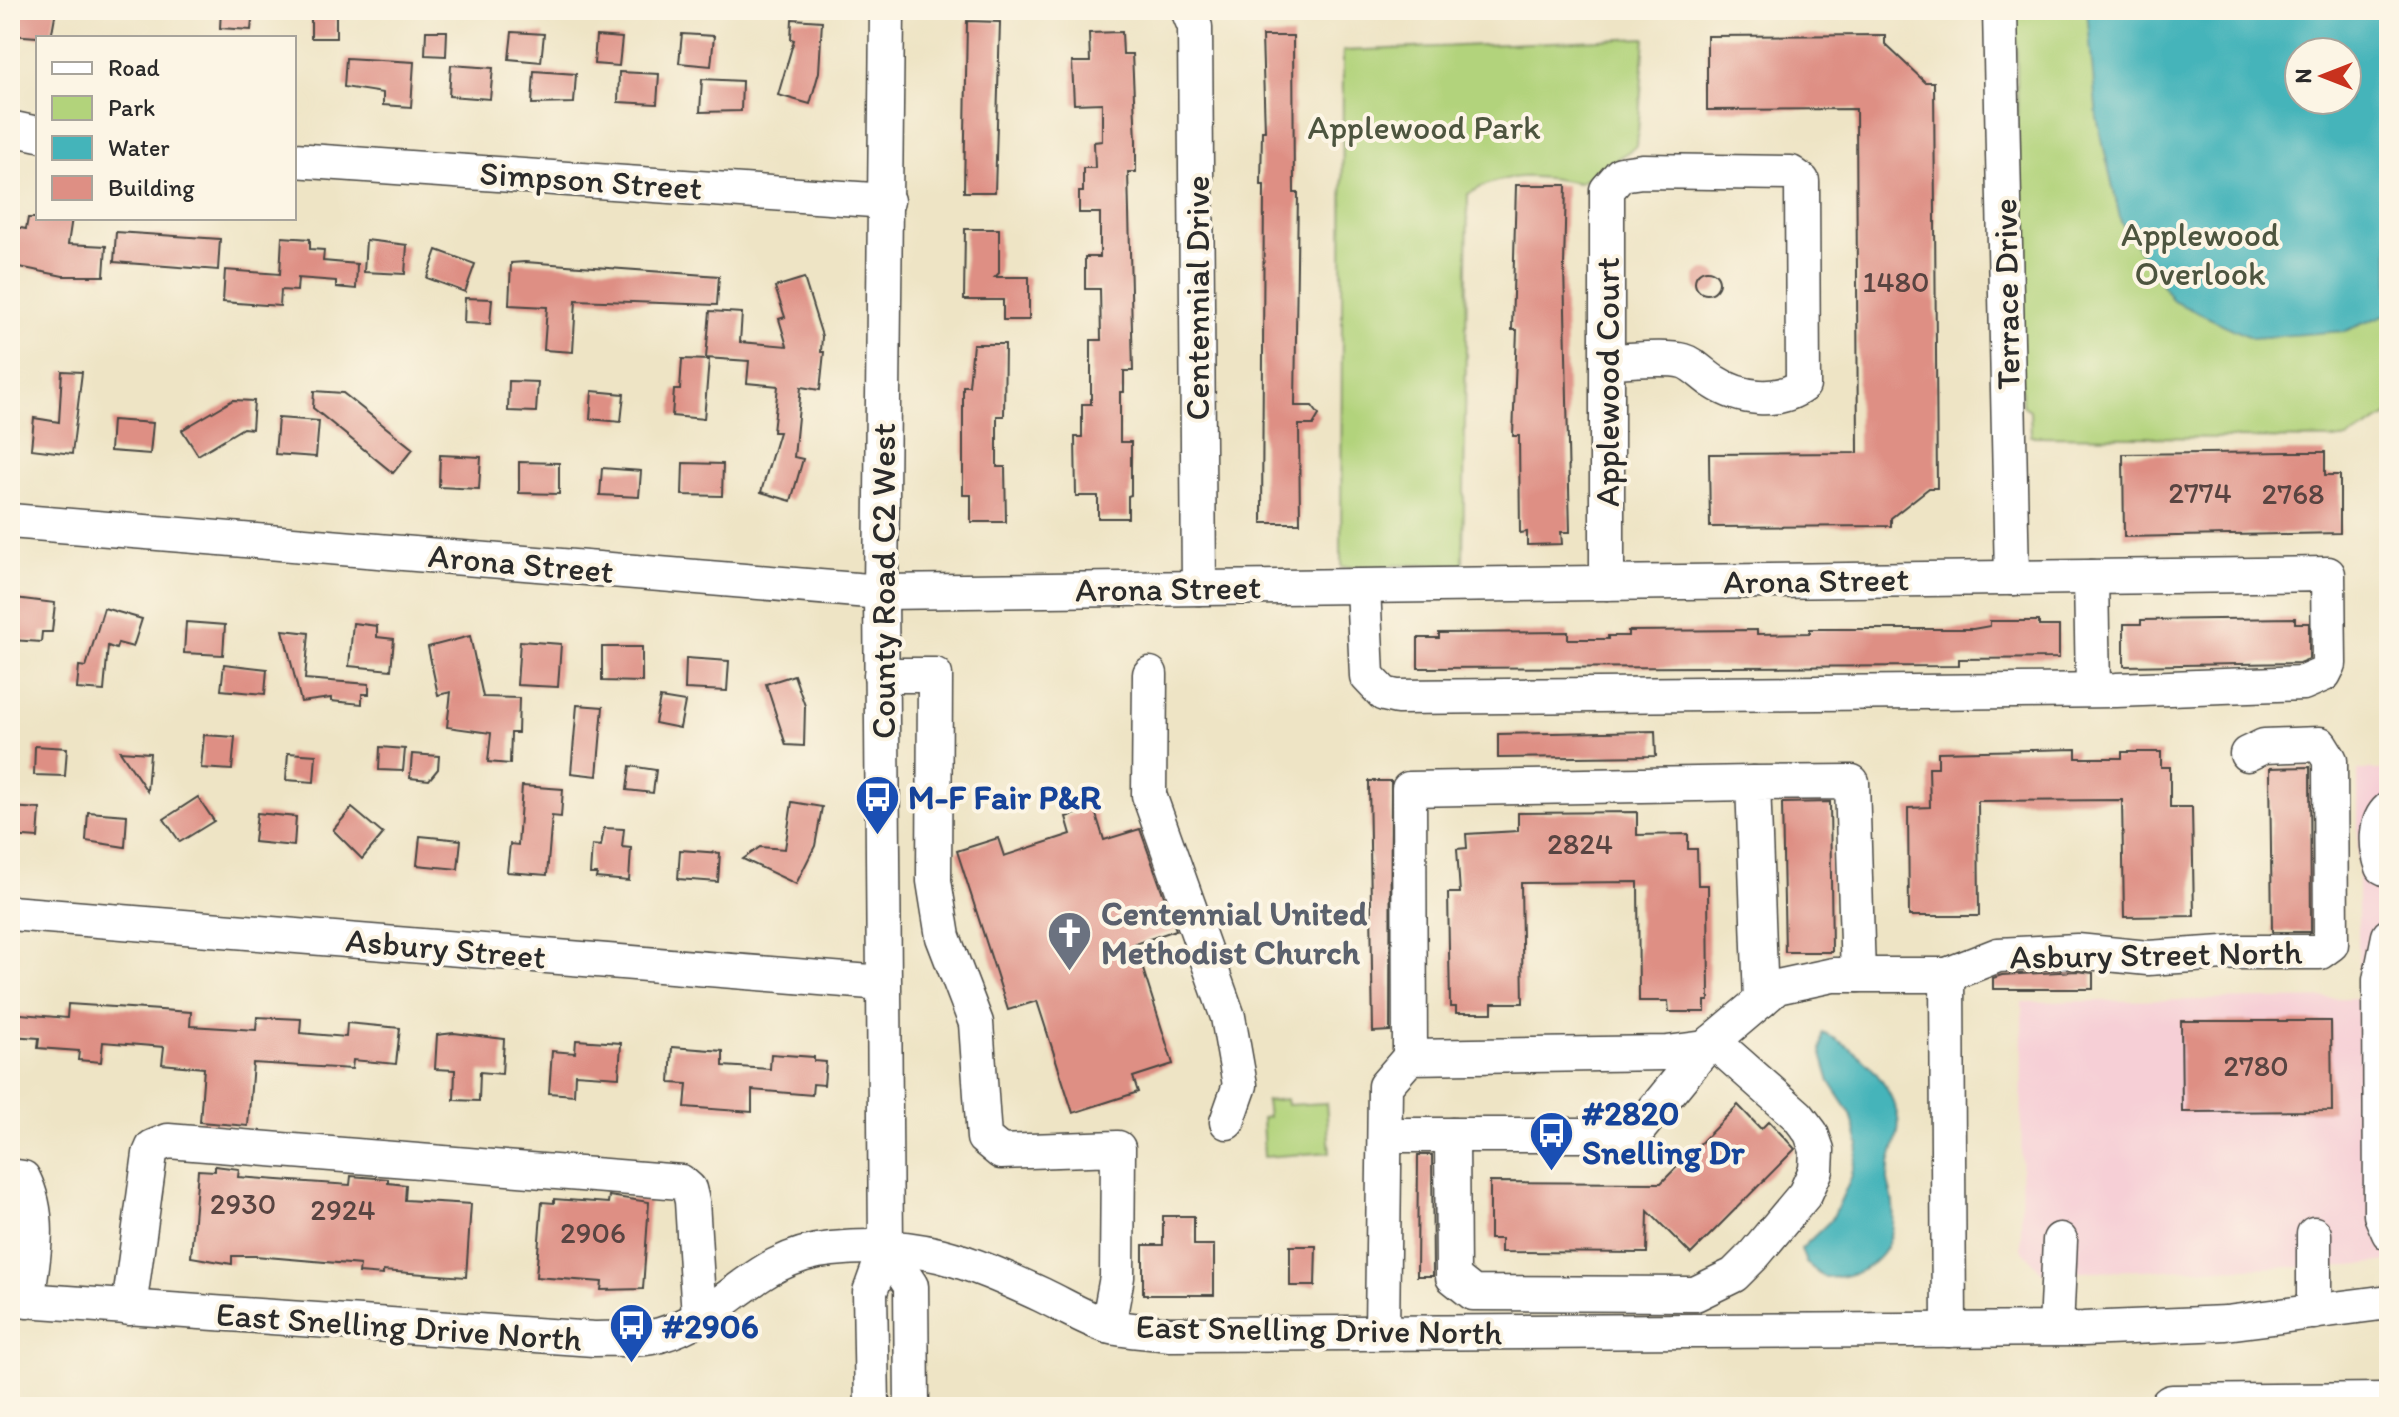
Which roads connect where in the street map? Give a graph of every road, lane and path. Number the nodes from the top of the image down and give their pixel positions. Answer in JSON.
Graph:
{"nodes":[{"id":1,"x":887,"y":10,"type":"edge"},
{"id":2,"x":1188,"y":10,"type":"edge"},
{"id":3,"x":2000,"y":10,"type":"edge"},
{"id":4,"x":10,"y":128,"type":"edge"},
{"id":5,"x":36,"y":134,"type":"edge"},
{"id":6,"x":296,"y":160,"type":"edge"},
{"id":7,"x":887,"y":201,"type":"junction"},
{"id":8,"x":1607,"y":361,"type":"junction"},
{"id":9,"x":10,"y":521,"type":"edge"},
{"id":10,"x":2091,"y":577,"type":"junction"},
{"id":11,"x":2012,"y":578,"type":"junction"},
{"id":12,"x":1607,"y":583,"type":"junction"},
{"id":13,"x":1363,"y":586,"type":"junction"},
{"id":14,"x":1199,"y":588,"type":"junction"},
{"id":15,"x":881,"y":592,"type":"junction"},
{"id":16,"x":1150,"y":674,"type":"dead end"},
{"id":17,"x":881,"y":675,"type":"junction"},
{"id":18,"x":2093,"y":689,"type":"junction"},
{"id":19,"x":2247,"y":754,"type":"dead end"},
{"id":20,"x":1753,"y":783,"type":"junction"},
{"id":21,"x":882,"y":793,"type":"junction"},
{"id":22,"x":934,"y":793,"type":"junction"},
{"id":23,"x":2389,"y":809,"type":"edge"},
{"id":24,"x":2389,"y":870,"type":"edge"},
{"id":25,"x":10,"y":913,"type":"edge"},
{"id":26,"x":2389,"y":936,"type":"edge"},
{"id":27,"x":1858,"y":975,"type":"junction"},
{"id":28,"x":1947,"y":975,"type":"junction"},
{"id":29,"x":883,"y":983,"type":"junction"},
{"id":30,"x":1761,"y":1001,"type":"junction"},
{"id":31,"x":1709,"y":1045,"type":"junction"},
{"id":32,"x":1410,"y":1057,"type":"junction"},
{"id":33,"x":1227,"y":1122,"type":"dead end"},
{"id":34,"x":1385,"y":1135,"type":"junction"},
{"id":35,"x":1452,"y":1135,"type":"junction"},
{"id":36,"x":10,"y":1176,"type":"edge"},
{"id":37,"x":2385,"y":1224,"type":"edge"},
{"id":38,"x":2314,"y":1234,"type":"dead end"},
{"id":39,"x":2060,"y":1240,"type":"dead end"},
{"id":40,"x":886,"y":1248,"type":"junction"},
{"id":41,"x":18,"y":1300,"type":"edge"},
{"id":42,"x":2376,"y":1304,"type":"edge"},
{"id":43,"x":129,"y":1308,"type":"junction"},
{"id":44,"x":2314,"y":1312,"type":"junction"},
{"id":45,"x":699,"y":1317,"type":"junction"},
{"id":46,"x":1108,"y":1326,"type":"junction"},
{"id":47,"x":2056,"y":1329,"type":"junction"},
{"id":48,"x":1949,"y":1330,"type":"junction"},
{"id":49,"x":1382,"y":1332,"type":"junction"},
{"id":50,"x":2389,"y":1405,"type":"edge"},
{"id":51,"x":872,"y":1407,"type":"edge"},
{"id":52,"x":912,"y":1407,"type":"edge"},
{"id":53,"x":2172,"y":1407,"type":"edge"}],
"edges":[{"from":1,"to":7,"type":"street","name":"County Road C2 West"},
{"from":2,"to":14,"type":"street","name":"Centennial Drive"},
{"from":3,"to":11,"type":"street","name":"Terrace Drive"},
{"from":4,"to":5,"type":"street"},
{"from":6,"to":7,"type":"street","name":"Simpson Street"},
{"from":7,"to":15,"type":"street","name":"County Road C2 West"},
{"from":8,"to":8,"type":"street","name":"Applewood Court"},
{"from":8,"to":12,"type":"street","name":"Applewood Court"},
{"from":9,"to":15,"type":"street","name":"Arona Street"},
{"from":10,"to":11,"type":"street","name":"Arona Street"},
{"from":10,"to":18,"type":"street"},
{"from":10,"to":18,"type":"street","name":"Arona Street"},
{"from":11,"to":12,"type":"street","name":"Arona Street"},
{"from":12,"to":13,"type":"street","name":"Arona Street"},
{"from":13,"to":14,"type":"street","name":"Arona Street"},
{"from":13,"to":18,"type":"street"},
{"from":14,"to":15,"type":"street","name":"Arona Street"},
{"from":15,"to":17,"type":"street","name":"County Road C2 West"},
{"from":16,"to":33,"type":"street"},
{"from":17,"to":21,"type":"street","name":"County Road C2 West"},
{"from":17,"to":22,"type":"street"},
{"from":19,"to":28,"type":"street","name":"Asbury Street North"},
{"from":20,"to":27,"type":"street"},
{"from":20,"to":30,"type":"street"},
{"from":20,"to":32,"type":"street"},
{"from":21,"to":22,"type":"street"},
{"from":21,"to":29,"type":"street","name":"County Road C2 West"},
{"from":22,"to":46,"type":"street"},
{"from":23,"to":24,"type":"street"},
{"from":25,"to":29,"type":"street","name":"Asbury Street"},
{"from":26,"to":37,"type":"street"},
{"from":27,"to":28,"type":"street","name":"Asbury Street North"},
{"from":27,"to":30,"type":"street","name":"Asbury Street North"},
{"from":28,"to":48,"type":"street"},
{"from":29,"to":40,"type":"street","name":"County Road C2 West"},
{"from":30,"to":31,"type":"street","name":"Asbury Street North"},
{"from":31,"to":32,"type":"street"},
{"from":31,"to":35,"type":"street","name":"Asbury Street North"},
{"from":31,"to":35,"type":"street"},
{"from":32,"to":34,"type":"street"},
{"from":34,"to":35,"type":"street"},
{"from":34,"to":49,"type":"street"},
{"from":36,"to":41,"type":"street"},
{"from":38,"to":44,"type":"street"},
{"from":39,"to":47,"type":"street"},
{"from":40,"to":45,"type":"street","name":"East Snelling Drive North"},
{"from":40,"to":46,"type":"street","name":"East Snelling Drive North"},
{"from":40,"to":51,"type":"street","name":"County Road C2 West"},
{"from":40,"to":52,"type":"street"},
{"from":41,"to":43,"type":"street","name":"East Snelling Drive North"},
{"from":42,"to":44,"type":"street","name":"East Snelling Drive North"},
{"from":43,"to":45,"type":"street","name":"East Snelling Drive North"},
{"from":43,"to":45,"type":"street"},
{"from":44,"to":47,"type":"street","name":"East Snelling Drive North"},
{"from":46,"to":49,"type":"street","name":"East Snelling Drive North"},
{"from":47,"to":48,"type":"street","name":"East Snelling Drive North"},
{"from":48,"to":49,"type":"street","name":"East Snelling Drive North"},
{"from":50,"to":53,"type":"highway"}]}
